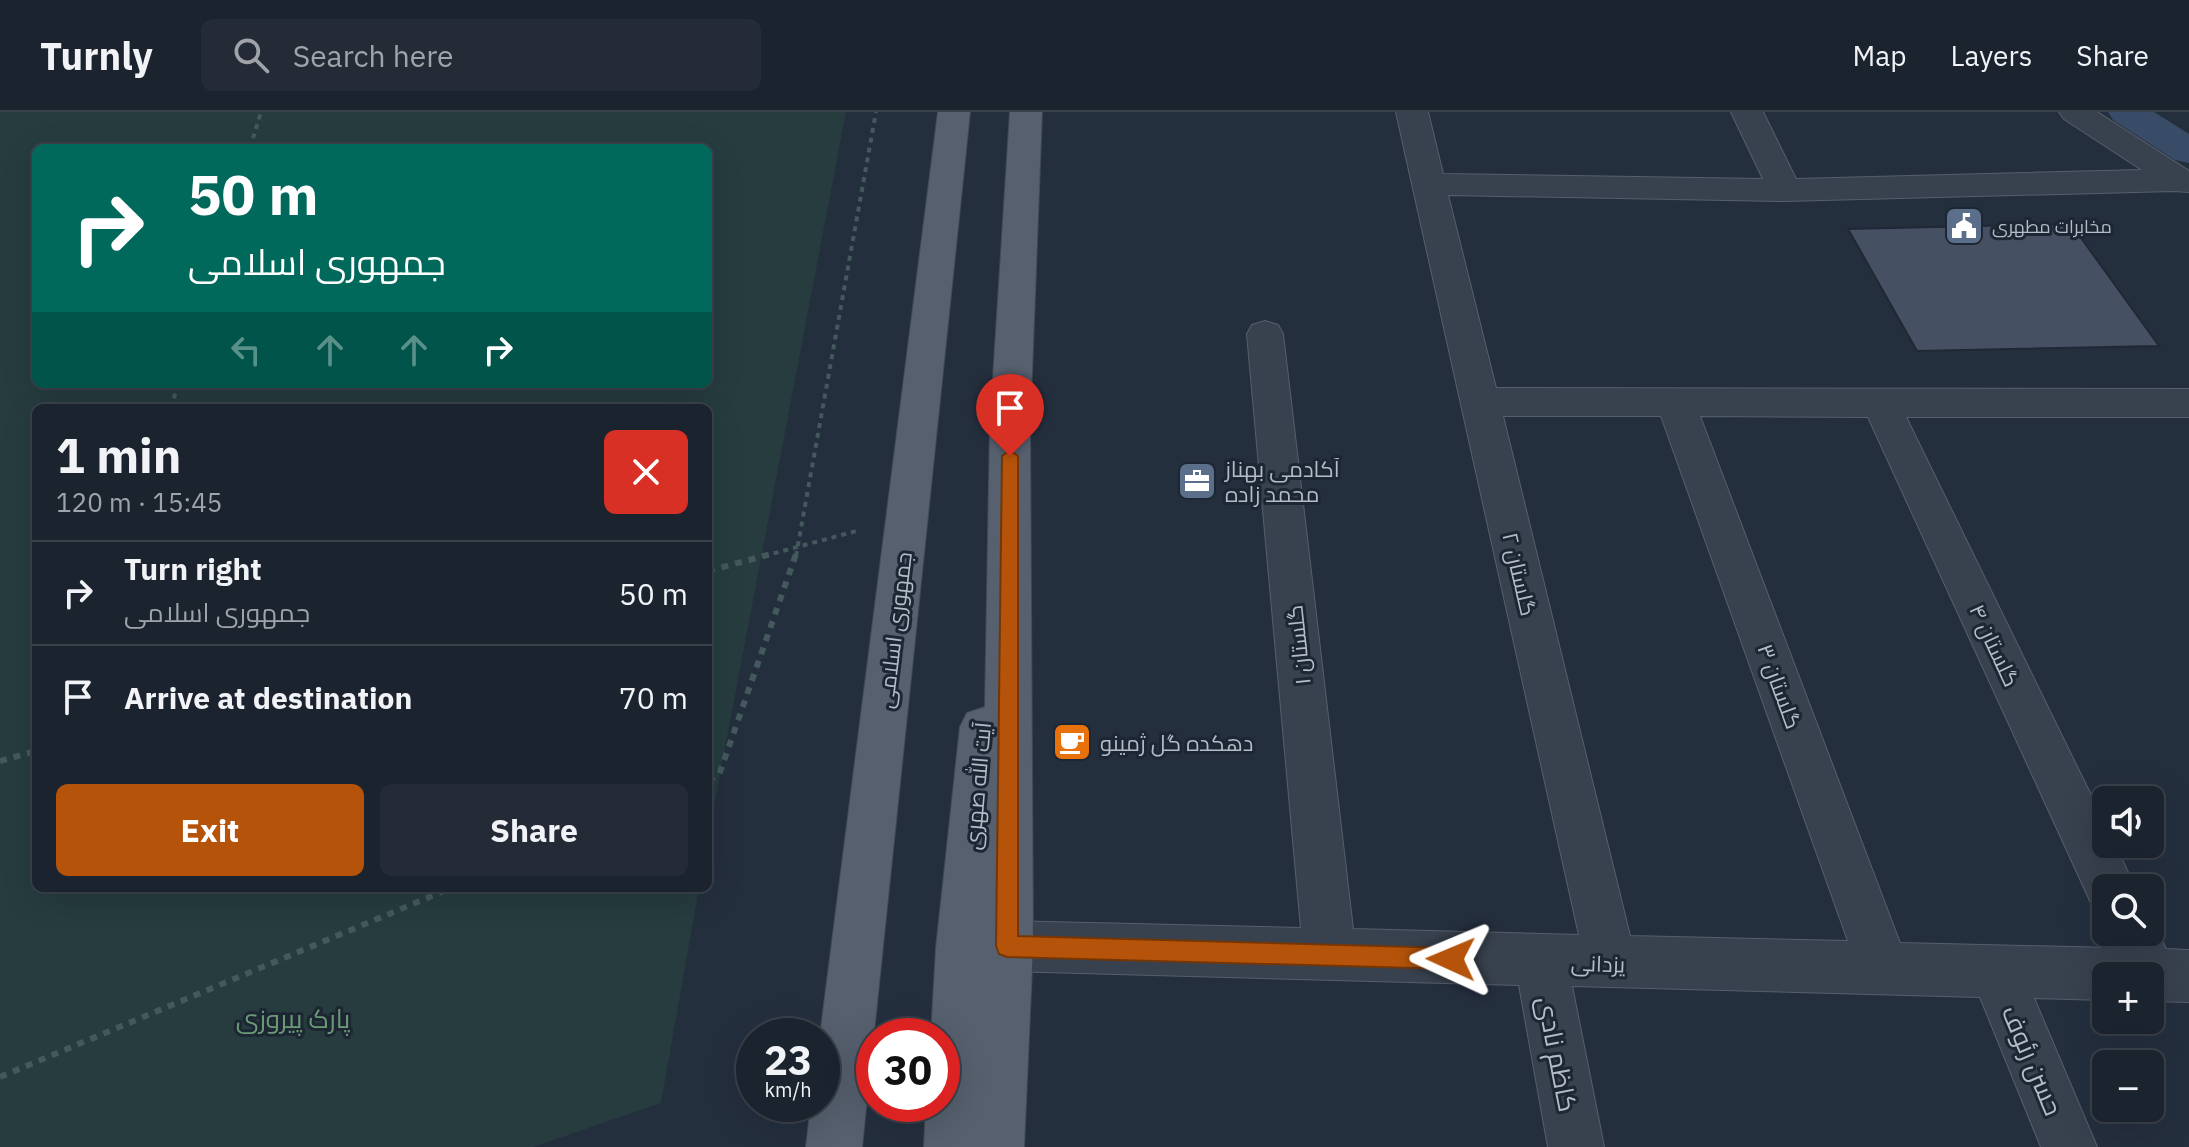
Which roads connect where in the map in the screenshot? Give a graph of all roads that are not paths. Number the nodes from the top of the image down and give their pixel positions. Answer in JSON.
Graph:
{"nodes":[{"id":1,"x":954,"y":112,"type":"edge"},
{"id":2,"x":1026,"y":112,"type":"edge"},
{"id":3,"x":1412,"y":112,"type":"edge"},
{"id":4,"x":1747,"y":112,"type":"edge"},
{"id":5,"x":2075,"y":112,"type":"edge"},
{"id":6,"x":2184,"y":183,"type":"edge"},
{"id":7,"x":1428,"y":184,"type":"junction"},
{"id":8,"x":1785,"y":190,"type":"junction"},
{"id":9,"x":1265,"y":334,"type":"dead end"},
{"id":10,"x":1479,"y":402,"type":"junction"},
{"id":11,"x":1675,"y":402,"type":"junction"},
{"id":12,"x":1880,"y":402,"type":"junction"},
{"id":13,"x":2189,"y":403,"type":"edge"},
{"id":14,"x":1010,"y":425,"type":"junction"},
{"id":15,"x":2103,"y":874,"type":"edge"},
{"id":16,"x":1007,"y":946,"type":"junction"},
{"id":17,"x":1330,"y":956,"type":"junction"},
{"id":18,"x":1541,"y":961,"type":"junction"},
{"id":19,"x":2157,"y":961,"type":"edge"},
{"id":20,"x":1611,"y":963,"type":"junction"},
{"id":21,"x":1884,"y":969,"type":"junction"},
{"id":22,"x":1996,"y":972,"type":"junction"},
{"id":23,"x":833,"y":1147,"type":"edge"},
{"id":24,"x":952,"y":1147,"type":"edge"},
{"id":25,"x":996,"y":1147,"type":"edge"},
{"id":26,"x":1576,"y":1147,"type":"edge"},
{"id":27,"x":2069,"y":1147,"type":"edge"}],
"edges":[{"from":1,"to":23,"type":"main road","name":"جمهوری اسلامی"},
{"from":2,"to":14,"type":"main road"},
{"from":3,"to":7,"type":"street","name":"گلستان ۲"},
{"from":4,"to":8,"type":"street"},
{"from":5,"to":6,"type":"street"},
{"from":6,"to":8,"type":"street"},
{"from":7,"to":8,"type":"street"},
{"from":7,"to":10,"type":"street","name":"گلستان ۲"},
{"from":9,"to":17,"type":"street","name":"گلستان ۱"},
{"from":10,"to":11,"type":"street"},
{"from":10,"to":20,"type":"street","name":"گلستان ۲"},
{"from":11,"to":12,"type":"street"},
{"from":11,"to":21,"type":"street","name":"گلستان ۳"},
{"from":12,"to":13,"type":"street"},
{"from":12,"to":15,"type":"street","name":"گلستان ۴"},
{"from":14,"to":16,"type":"main road"},
{"from":14,"to":24,"type":"main road","name":"آیت الله صهری"},
{"from":16,"to":17,"type":"street","name":"یزدانی"},
{"from":16,"to":25,"type":"main road"},
{"from":17,"to":18,"type":"street","name":"یزدانی"},
{"from":18,"to":20,"type":"street","name":"یزدانی"},
{"from":18,"to":26,"type":"street","name":"کاظم نادی"},
{"from":19,"to":22,"type":"street","name":"یزدانی"},
{"from":20,"to":21,"type":"street","name":"یزدانی"},
{"from":21,"to":22,"type":"street","name":"یزدانی"},
{"from":22,"to":27,"type":"street","name":"حسن رئوف"}]}
